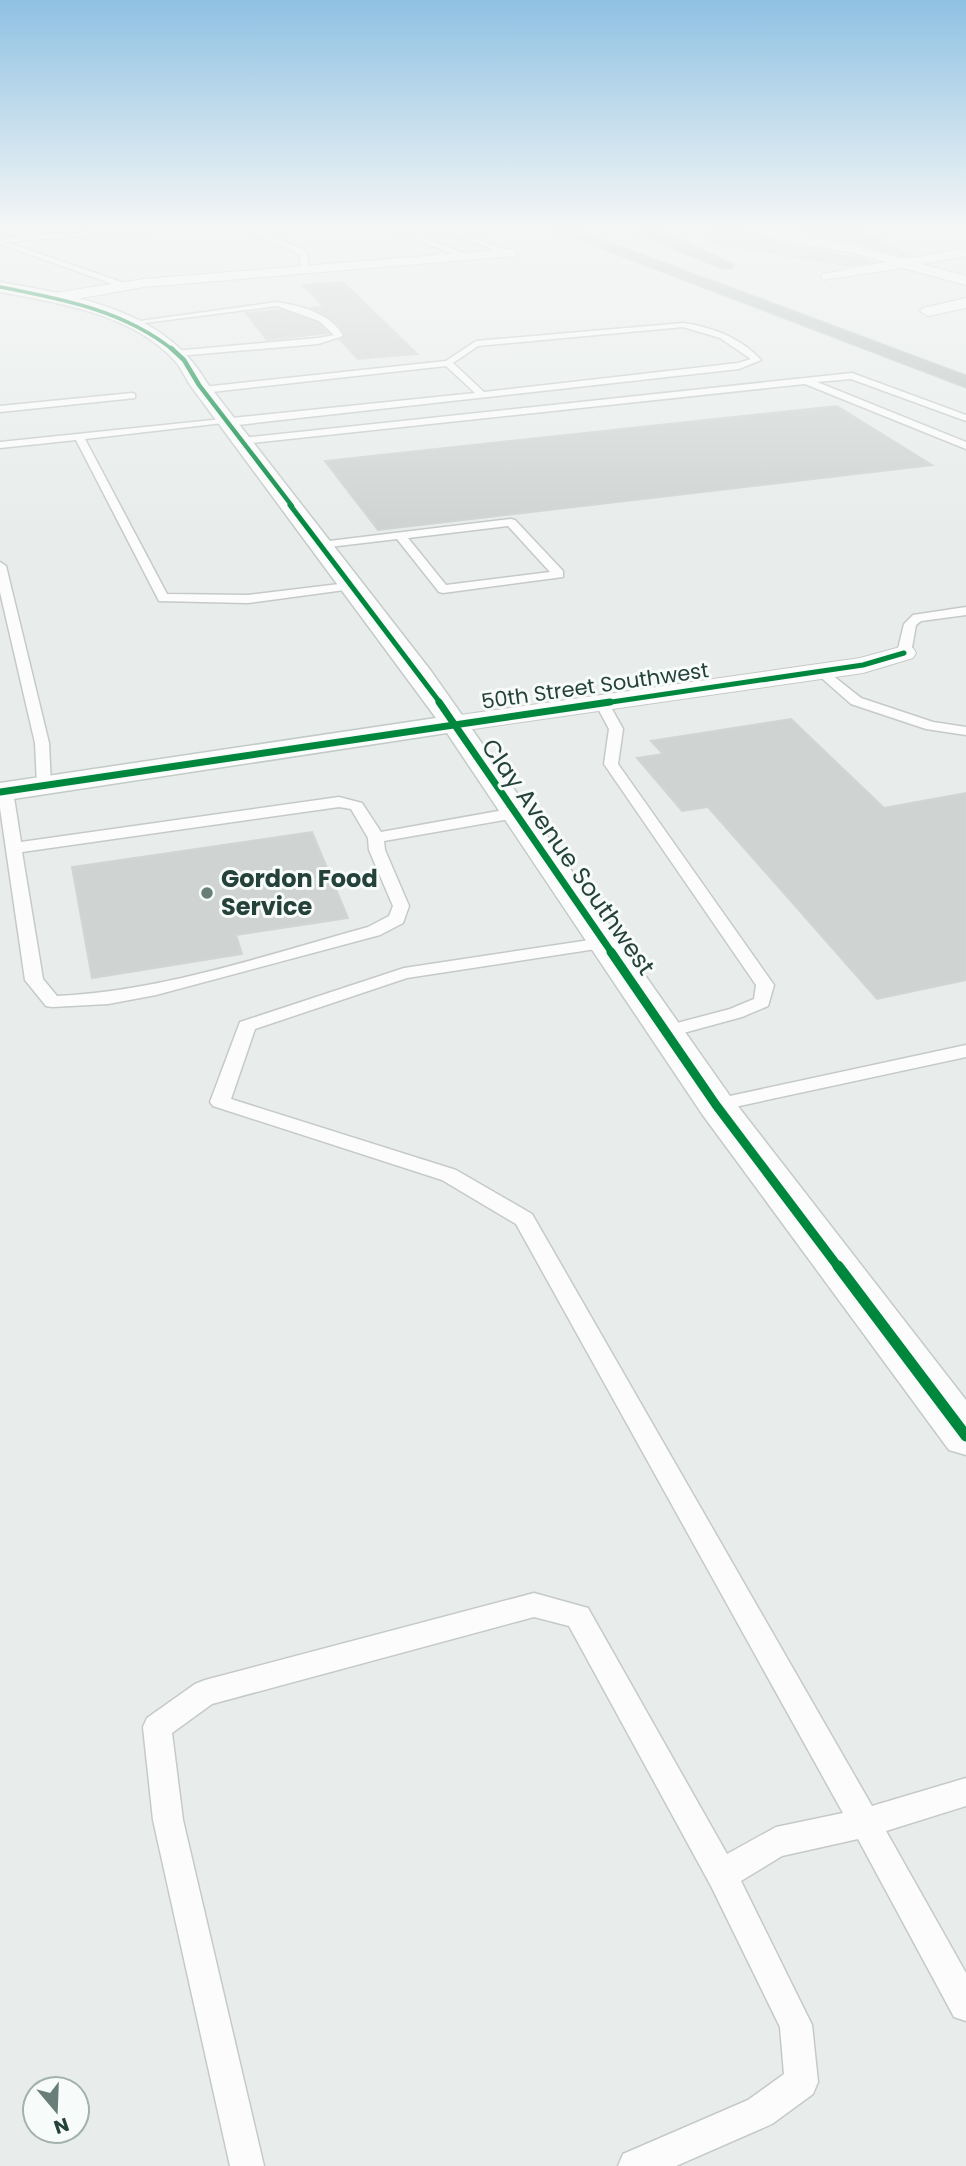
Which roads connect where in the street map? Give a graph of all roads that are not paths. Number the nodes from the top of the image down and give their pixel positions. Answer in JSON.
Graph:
{"nodes":[{"id":1,"x":134,"y":326,"type":"edge"},
{"id":2,"x":333,"y":326,"type":"edge"},
{"id":3,"x":671,"y":326,"type":"edge"},
{"id":4,"x":694,"y":326,"type":"edge"},
{"id":5,"x":816,"y":326,"type":"edge"},
{"id":6,"x":862,"y":326,"type":"edge"},
{"id":7,"x":928,"y":350,"type":"dead end"},
{"id":8,"x":177,"y":353,"type":"junction"},
{"id":9,"x":448,"y":363,"type":"junction"},
{"id":10,"x":807,"y":382,"type":"junction"},
{"id":11,"x":966,"y":382,"type":"edge"},
{"id":12,"x":203,"y":390,"type":"junction"},
{"id":13,"x":482,"y":395,"type":"junction"},
{"id":14,"x":132,"y":396,"type":"dead end"},
{"id":15,"x":0,"y":409,"type":"edge"},
{"id":16,"x":966,"y":418,"type":"edge"},
{"id":17,"x":232,"y":428,"type":"junction"},
{"id":18,"x":79,"y":436,"type":"junction"},
{"id":19,"x":0,"y":444,"type":"edge"},
{"id":20,"x":966,"y":446,"type":"edge"},
{"id":21,"x":400,"y":536,"type":"junction"},
{"id":22,"x":321,"y":545,"type":"junction"},
{"id":23,"x":0,"y":566,"type":"edge"},
{"id":24,"x":352,"y":585,"type":"junction"},
{"id":25,"x":5,"y":606,"type":"edge"},
{"id":26,"x":966,"y":611,"type":"edge"},
{"id":27,"x":904,"y":653,"type":"joint"},
{"id":28,"x":822,"y":671,"type":"junction"},
{"id":29,"x":602,"y":703,"type":"junction"},
{"id":30,"x":453,"y":724,"type":"junction"},
{"id":31,"x":966,"y":731,"type":"edge"},
{"id":32,"x":44,"y":785,"type":"junction"},
{"id":33,"x":2,"y":791,"type":"edge"},
{"id":34,"x":514,"y":813,"type":"junction"},
{"id":35,"x":376,"y":838,"type":"junction"},
{"id":36,"x":14,"y":848,"type":"junction"},
{"id":37,"x":603,"y":943,"type":"junction"},
{"id":38,"x":665,"y":1032,"type":"junction"},
{"id":39,"x":966,"y":1051,"type":"edge"},
{"id":40,"x":716,"y":1105,"type":"junction"},
{"id":41,"x":966,"y":1436,"type":"edge"},
{"id":42,"x":966,"y":1792,"type":"edge"},
{"id":43,"x":864,"y":1823,"type":"junction"},
{"id":44,"x":722,"y":1875,"type":"junction"},
{"id":45,"x":966,"y":2005,"type":"edge"},
{"id":46,"x":247,"y":2166,"type":"edge"},
{"id":47,"x":635,"y":2166,"type":"edge"}],
"edges":[{"from":1,"to":8,"type":"street","name":"Clay Avenue Southwest"},
{"from":2,"to":8,"type":"lane"},
{"from":3,"to":9,"type":"lane"},
{"from":4,"to":13,"type":"lane"},
{"from":5,"to":11,"type":"highway"},
{"from":6,"to":7,"type":"highway"},
{"from":8,"to":12,"type":"street","name":"Clay Avenue Southwest"},
{"from":9,"to":12,"type":"lane"},
{"from":9,"to":13,"type":"lane"},
{"from":10,"to":16,"type":"lane"},
{"from":10,"to":17,"type":"lane"},
{"from":10,"to":20,"type":"lane"},
{"from":12,"to":17,"type":"street","name":"Clay Avenue Southwest"},
{"from":13,"to":17,"type":"lane"},
{"from":14,"to":15,"type":"lane"},
{"from":17,"to":18,"type":"lane"},
{"from":17,"to":22,"type":"street","name":"Clay Avenue Southwest"},
{"from":18,"to":19,"type":"lane"},
{"from":18,"to":24,"type":"lane"},
{"from":21,"to":21,"type":"lane"},
{"from":21,"to":22,"type":"lane"},
{"from":22,"to":24,"type":"street","name":"Clay Avenue Southwest"},
{"from":23,"to":25,"type":"lane"},
{"from":24,"to":30,"type":"street","name":"Clay Avenue Southwest"},
{"from":25,"to":32,"type":"lane"},
{"from":26,"to":27,"type":"lane"},
{"from":27,"to":28,"type":"street","name":"50th Street Southwest"},
{"from":28,"to":29,"type":"street","name":"50th Street Southwest"},
{"from":28,"to":31,"type":"lane"},
{"from":29,"to":30,"type":"street","name":"50th Street Southwest"},
{"from":29,"to":38,"type":"lane"},
{"from":30,"to":32,"type":"street","name":"50th Street Southwest"},
{"from":30,"to":34,"type":"street","name":"Clay Avenue Southwest"},
{"from":32,"to":33,"type":"street","name":"50th Street Southwest"},
{"from":33,"to":36,"type":"lane"},
{"from":34,"to":35,"type":"lane"},
{"from":34,"to":37,"type":"street","name":"Clay Avenue Southwest"},
{"from":35,"to":36,"type":"lane"},
{"from":35,"to":36,"type":"lane"},
{"from":37,"to":38,"type":"street","name":"Clay Avenue Southwest"},
{"from":37,"to":43,"type":"lane"},
{"from":38,"to":40,"type":"street","name":"Clay Avenue Southwest"},
{"from":39,"to":40,"type":"lane"},
{"from":40,"to":41,"type":"street","name":"Clay Avenue Southwest"},
{"from":42,"to":43,"type":"lane"},
{"from":43,"to":44,"type":"lane"},
{"from":43,"to":45,"type":"lane"},
{"from":44,"to":46,"type":"lane"},
{"from":44,"to":47,"type":"lane"}]}
